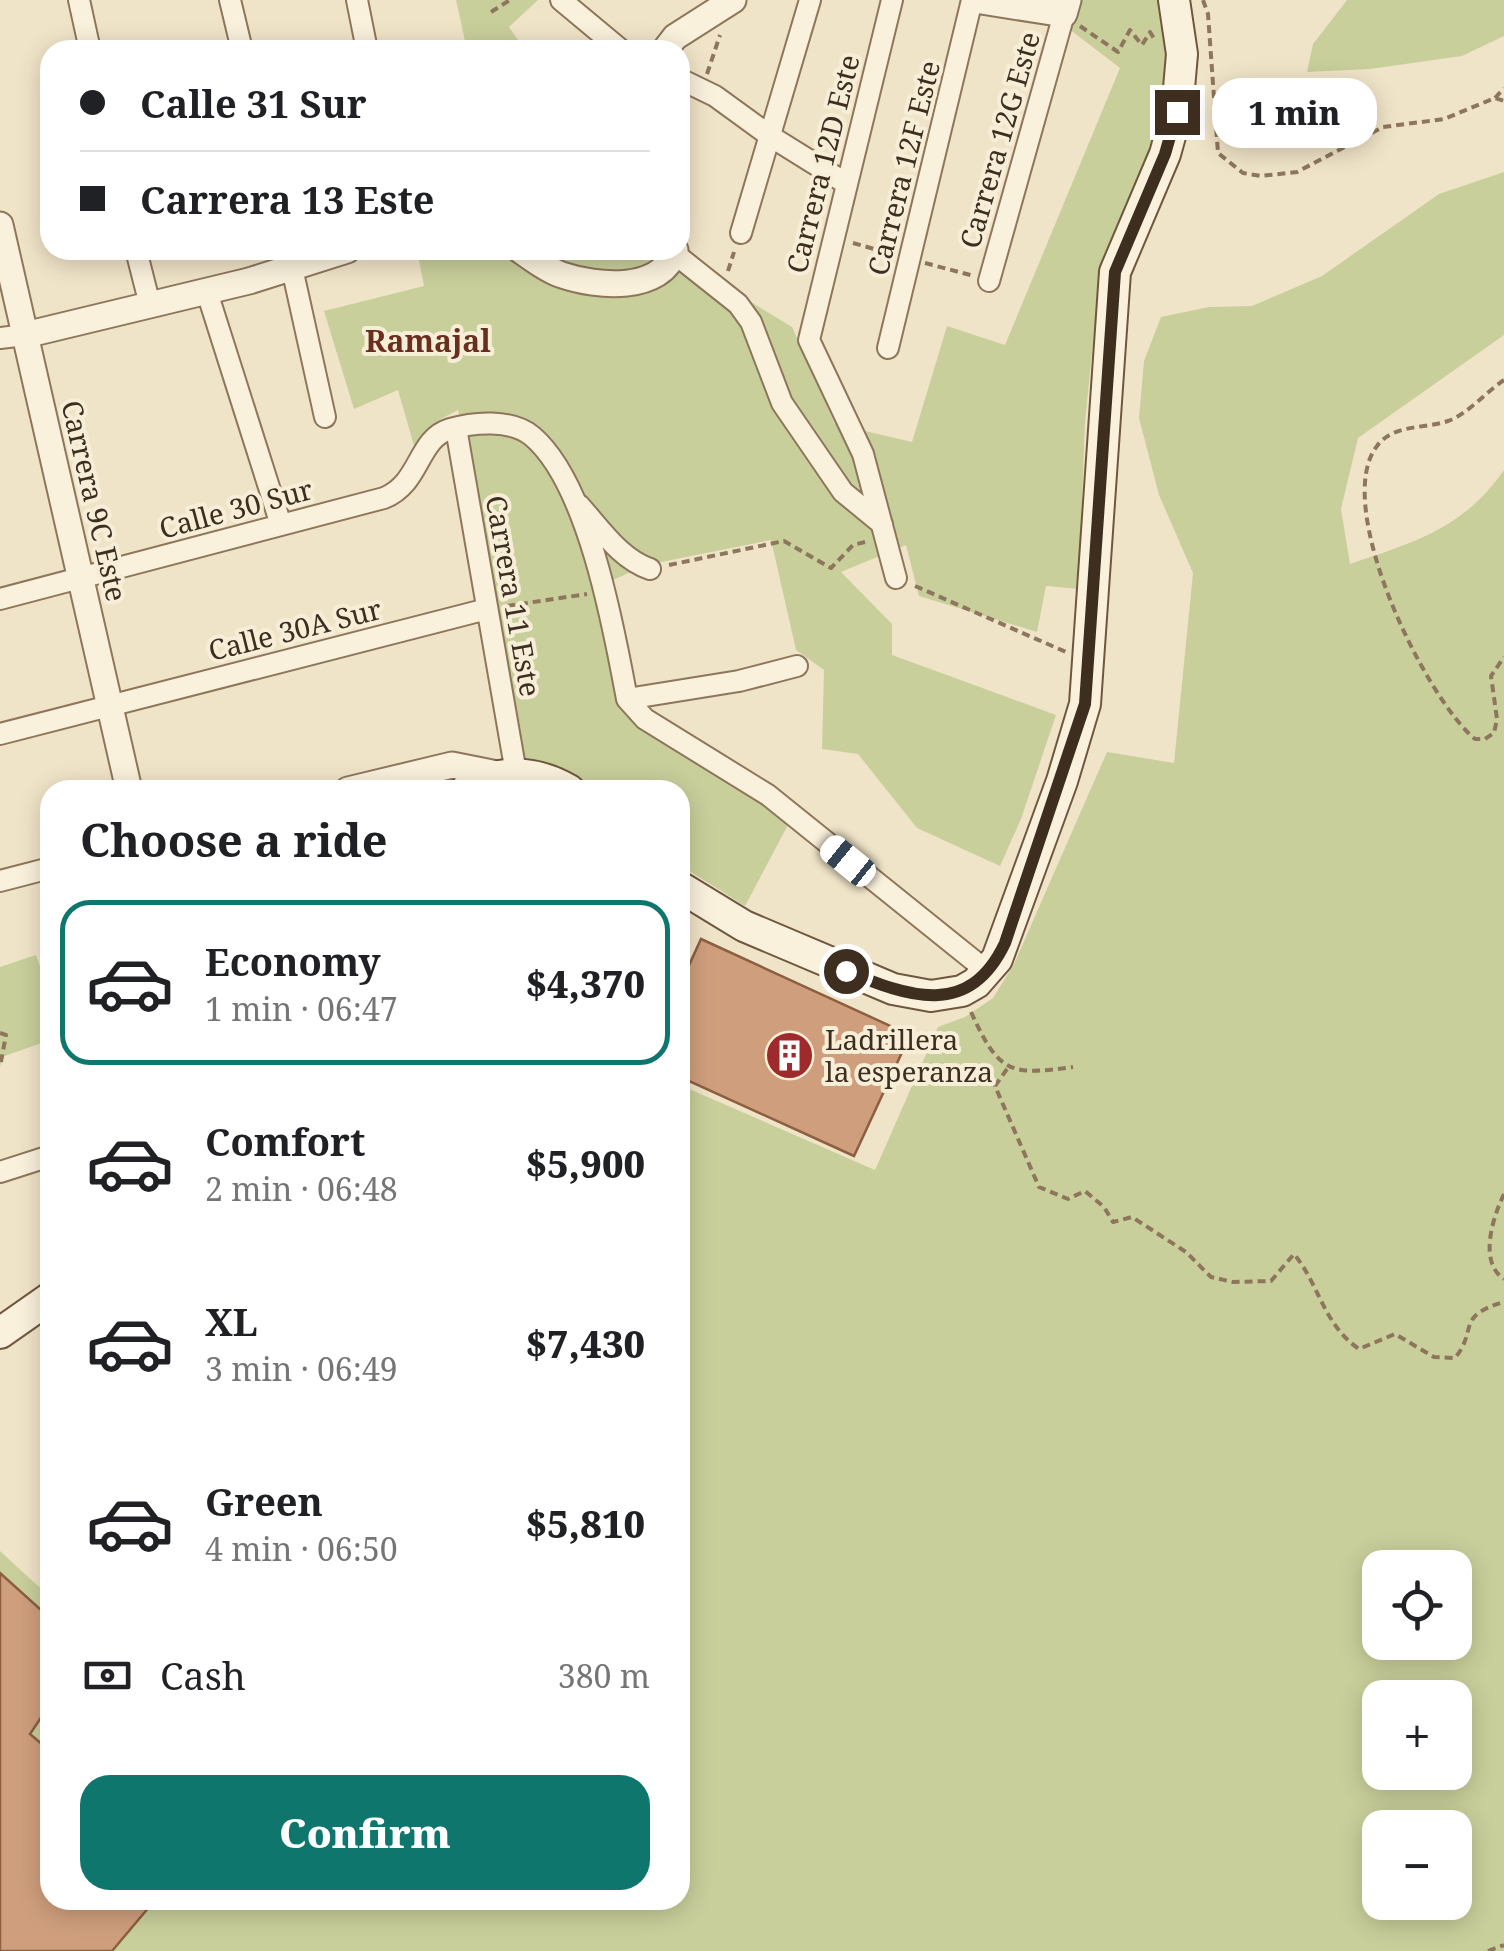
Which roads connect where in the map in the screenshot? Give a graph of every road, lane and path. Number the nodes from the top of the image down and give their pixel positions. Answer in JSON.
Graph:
{"nodes":[{"id":1,"x":79,"y":0,"type":"edge"},
{"id":2,"x":230,"y":0,"type":"edge"},
{"id":3,"x":357,"y":0,"type":"edge"},
{"id":4,"x":510,"y":0,"type":"edge"},
{"id":5,"x":561,"y":0,"type":"edge"},
{"id":6,"x":810,"y":0,"type":"edge"},
{"id":7,"x":892,"y":0,"type":"edge"},
{"id":8,"x":974,"y":0,"type":"edge"},
{"id":9,"x":1174,"y":0,"type":"edge"},
{"id":10,"x":1203,"y":0,"type":"edge"},
{"id":11,"x":732,"y":1,"type":"edge"},
{"id":12,"x":492,"y":12,"type":"dead end"},
{"id":13,"x":1064,"y":16,"type":"edge"},
{"id":14,"x":1163,"y":30,"type":"dead end"},
{"id":15,"x":88,"y":40,"type":"edge"},
{"id":16,"x":240,"y":40,"type":"edge"},
{"id":17,"x":365,"y":40,"type":"edge"},
{"id":18,"x":609,"y":40,"type":"edge"},
{"id":19,"x":673,"y":40,"type":"edge"},
{"id":20,"x":690,"y":83,"type":"edge"},
{"id":21,"x":703,"y":88,"type":"junction"},
{"id":22,"x":1504,"y":88,"type":"edge"},
{"id":23,"x":1495,"y":98,"type":"junction"},
{"id":24,"x":1504,"y":101,"type":"edge"},
{"id":25,"x":770,"y":136,"type":"junction"},
{"id":26,"x":847,"y":184,"type":"junction"},
{"id":27,"x":0,"y":225,"type":"edge"},
{"id":28,"x":741,"y":233,"type":"joint"},
{"id":29,"x":138,"y":260,"type":"edge"},
{"id":30,"x":287,"y":260,"type":"edge"},
{"id":31,"x":290,"y":260,"type":"edge"},
{"id":32,"x":536,"y":260,"type":"edge"},
{"id":33,"x":667,"y":260,"type":"edge"},
{"id":34,"x":679,"y":260,"type":"edge"},
{"id":35,"x":989,"y":280,"type":"dead end"},
{"id":36,"x":722,"y":288,"type":"junction"},
{"id":37,"x":207,"y":292,"type":"junction"},
{"id":38,"x":150,"y":306,"type":"junction"},
{"id":39,"x":12,"y":337,"type":"edge"},
{"id":40,"x":888,"y":348,"type":"dead end"},
{"id":41,"x":1504,"y":380,"type":"edge"},
{"id":42,"x":326,"y":417,"type":"dead end"},
{"id":43,"x":456,"y":428,"type":"junction"},
{"id":44,"x":571,"y":496,"type":"junction"},
{"id":45,"x":281,"y":525,"type":"junction"},
{"id":46,"x":884,"y":532,"type":"junction"},
{"id":47,"x":650,"y":569,"type":"joint"},
{"id":48,"x":80,"y":578,"type":"junction"},
{"id":49,"x":896,"y":578,"type":"joint"},
{"id":50,"x":606,"y":592,"type":"junction"},
{"id":51,"x":0,"y":599,"type":"edge"},
{"id":52,"x":487,"y":609,"type":"junction"},
{"id":53,"x":1504,"y":657,"type":"edge"},
{"id":54,"x":1091,"y":663,"type":"junction"},
{"id":55,"x":797,"y":666,"type":"dead end"},
{"id":56,"x":627,"y":699,"type":"junction"},
{"id":57,"x":110,"y":706,"type":"junction"},
{"id":58,"x":0,"y":734,"type":"edge"},
{"id":59,"x":509,"y":774,"type":"junction"},
{"id":60,"x":127,"y":780,"type":"edge"},
{"id":61,"x":390,"y":780,"type":"edge"},
{"id":62,"x":493,"y":780,"type":"edge"},
{"id":63,"x":549,"y":780,"type":"edge"},
{"id":64,"x":40,"y":871,"type":"edge"},
{"id":65,"x":0,"y":881,"type":"edge"},
{"id":66,"x":690,"y":893,"type":"edge"},
{"id":67,"x":988,"y":972,"type":"junction"},
{"id":68,"x":962,"y":991,"type":"junction"},
{"id":69,"x":0,"y":1032,"type":"edge"},
{"id":70,"x":0,"y":1067,"type":"edge"},
{"id":71,"x":1074,"y":1067,"type":"dead end"},
{"id":72,"x":1007,"y":1068,"type":"junction"},
{"id":73,"x":40,"y":1159,"type":"edge"},
{"id":74,"x":0,"y":1172,"type":"edge"},
{"id":75,"x":1504,"y":1194,"type":"edge"},
{"id":76,"x":1504,"y":1279,"type":"edge"},
{"id":77,"x":1504,"y":1302,"type":"edge"},
{"id":78,"x":40,"y":1307,"type":"edge"},
{"id":79,"x":0,"y":1333,"type":"edge"},
{"id":80,"x":1504,"y":1945,"type":"edge"},
{"id":81,"x":1488,"y":1951,"type":"edge"}],
"edges":[{"from":1,"to":15,"type":"street"},
{"from":2,"to":16,"type":"street"},
{"from":3,"to":17,"type":"street"},
{"from":4,"to":12,"type":"path"},
{"from":5,"to":18,"type":"street"},
{"from":6,"to":25,"type":"street"},
{"from":7,"to":26,"type":"street","name":"Carrera 12D Este"},
{"from":8,"to":13,"type":"street"},
{"from":8,"to":40,"type":"street","name":"Carrera 12F Este"},
{"from":9,"to":54,"type":"main road"},
{"from":10,"to":23,"type":"path"},
{"from":11,"to":19,"type":"street"},
{"from":11,"to":21,"type":"path"},
{"from":13,"to":14,"type":"path"},
{"from":13,"to":35,"type":"street","name":"Carrera 12G Este"},
{"from":20,"to":21,"type":"street"},
{"from":21,"to":25,"type":"street"},
{"from":22,"to":23,"type":"path"},
{"from":23,"to":24,"type":"path"},
{"from":25,"to":26,"type":"street"},
{"from":25,"to":28,"type":"street"},
{"from":26,"to":46,"type":"street","name":"Carrera 12D Este"},
{"from":27,"to":39,"type":"street","name":"Carrera 9C Este"},
{"from":28,"to":36,"type":"path"},
{"from":29,"to":38,"type":"street"},
{"from":30,"to":37,"type":"street"},
{"from":31,"to":42,"type":"street"},
{"from":32,"to":33,"type":"street"},
{"from":34,"to":36,"type":"street"},
{"from":36,"to":46,"type":"street"},
{"from":37,"to":38,"type":"street"},
{"from":37,"to":45,"type":"street"},
{"from":38,"to":39,"type":"street"},
{"from":39,"to":48,"type":"street","name":"Carrera 9C Este"},
{"from":41,"to":53,"type":"path"},
{"from":43,"to":44,"type":"street"},
{"from":43,"to":45,"type":"street","name":"Calle 30 Sur"},
{"from":43,"to":52,"type":"street","name":"Carrera 11 Este"},
{"from":44,"to":47,"type":"street"},
{"from":44,"to":50,"type":"street"},
{"from":45,"to":48,"type":"street","name":"Calle 30 Sur"},
{"from":46,"to":47,"type":"path"},
{"from":46,"to":49,"type":"street"},
{"from":48,"to":51,"type":"street","name":"Calle 30 Sur"},
{"from":48,"to":57,"type":"street","name":"Carrera 9C Este"},
{"from":49,"to":54,"type":"path"},
{"from":50,"to":52,"type":"path"},
{"from":50,"to":56,"type":"street"},
{"from":52,"to":57,"type":"street","name":"Calle 30A Sur"},
{"from":52,"to":59,"type":"street","name":"Carrera 11 Este"},
{"from":54,"to":67,"type":"main road"},
{"from":55,"to":56,"type":"street"},
{"from":56,"to":67,"type":"street"},
{"from":57,"to":58,"type":"street","name":"Calle 30A Sur"},
{"from":57,"to":60,"type":"street","name":"Carrera 9C Este"},
{"from":59,"to":61,"type":"street"},
{"from":59,"to":62,"type":"main road"},
{"from":59,"to":63,"type":"main road"},
{"from":64,"to":65,"type":"street"},
{"from":66,"to":68,"type":"main road"},
{"from":67,"to":68,"type":"main road"},
{"from":68,"to":72,"type":"path"},
{"from":69,"to":70,"type":"path"},
{"from":71,"to":72,"type":"path"},
{"from":72,"to":77,"type":"path"},
{"from":73,"to":74,"type":"street"},
{"from":75,"to":76,"type":"path"},
{"from":78,"to":79,"type":"main road"},
{"from":80,"to":81,"type":"path"}]}
